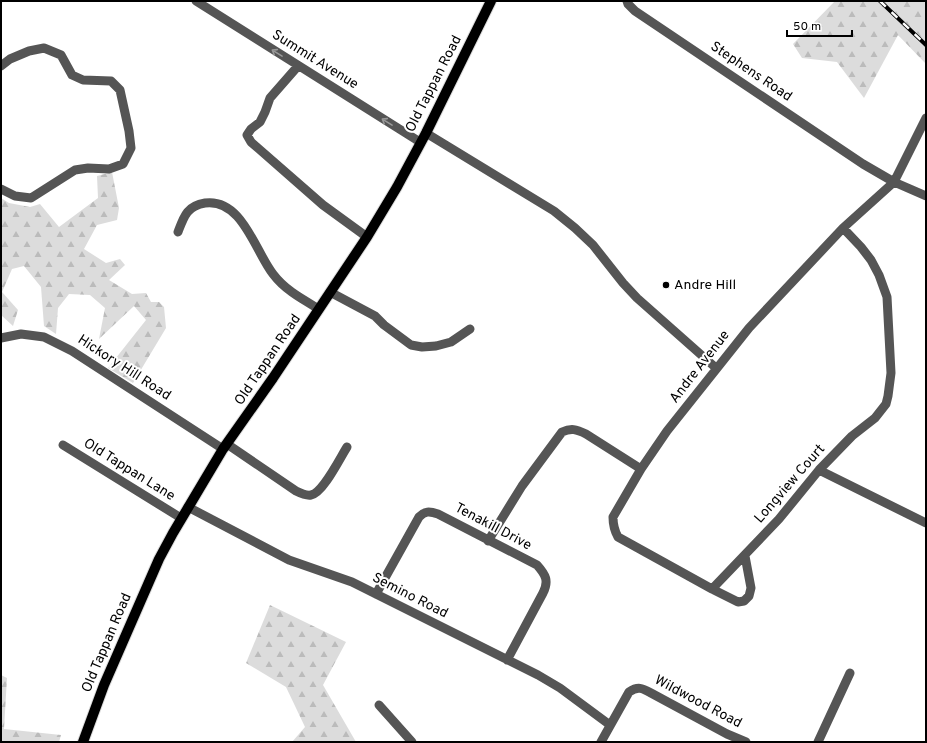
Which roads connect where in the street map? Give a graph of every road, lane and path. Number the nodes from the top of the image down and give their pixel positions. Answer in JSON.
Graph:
{"nodes":[{"id":1,"x":196,"y":1,"type":"edge"},
{"id":2,"x":491,"y":1,"type":"edge"},
{"id":3,"x":627,"y":1,"type":"edge"},
{"id":4,"x":1,"y":66,"type":"edge"},
{"id":5,"x":298,"y":66,"type":"junction"},
{"id":6,"x":926,"y":118,"type":"edge"},
{"id":7,"x":426,"y":133,"type":"junction"},
{"id":8,"x":420,"y":142,"type":"junction"},
{"id":9,"x":894,"y":182,"type":"junction"},
{"id":10,"x":1,"y":189,"type":"edge"},
{"id":11,"x":926,"y":196,"type":"edge"},
{"id":12,"x":843,"y":228,"type":"junction"},
{"id":13,"x":178,"y":232,"type":"dead end"},
{"id":14,"x":367,"y":237,"type":"junction"},
{"id":15,"x":330,"y":292,"type":"junction"},
{"id":16,"x":319,"y":310,"type":"junction"},
{"id":17,"x":470,"y":329,"type":"dead end"},
{"id":18,"x":1,"y":338,"type":"edge"},
{"id":19,"x":716,"y":368,"type":"junction"},
{"id":20,"x":63,"y":445,"type":"dead end"},
{"id":21,"x":225,"y":447,"type":"junction"},
{"id":22,"x":347,"y":448,"type":"dead end"},
{"id":23,"x":641,"y":469,"type":"junction"},
{"id":24,"x":819,"y":470,"type":"junction"},
{"id":25,"x":188,"y":507,"type":"junction"},
{"id":26,"x":181,"y":518,"type":"junction"},
{"id":27,"x":926,"y":523,"type":"edge"},
{"id":28,"x":488,"y":541,"type":"junction"},
{"id":29,"x":745,"y":556,"type":"junction"},
{"id":30,"x":712,"y":589,"type":"junction"},
{"id":31,"x":376,"y":594,"type":"junction"},
{"id":32,"x":507,"y":660,"type":"junction"},
{"id":33,"x":850,"y":673,"type":"dead end"},
{"id":34,"x":379,"y":704,"type":"dead end"},
{"id":35,"x":610,"y":726,"type":"junction"},
{"id":36,"x":740,"y":741,"type":"edge"},
{"id":37,"x":84,"y":742,"type":"edge"},
{"id":38,"x":412,"y":742,"type":"edge"},
{"id":39,"x":601,"y":742,"type":"edge"},
{"id":40,"x":818,"y":742,"type":"edge"}],
"edges":[{"from":5,"to":1,"type":"street","name":"Summit Avenue","one_way":true},
{"from":2,"to":7,"type":"main road","name":"Old Tappan Road"},
{"from":3,"to":9,"type":"street","name":"Stephens Road"},
{"from":4,"to":10,"type":"street"},
{"from":8,"to":5,"type":"street","name":"Summit Avenue","one_way":true},
{"from":5,"to":14,"type":"street"},
{"from":6,"to":9,"type":"street","name":"Andre Avenue"},
{"from":7,"to":8,"type":"main road","name":"Old Tappan Road"},
{"from":7,"to":19,"type":"street"},
{"from":8,"to":14,"type":"main road","name":"Old Tappan Road"},
{"from":9,"to":11,"type":"street","name":"Stephens Road"},
{"from":9,"to":12,"type":"street","name":"Andre Avenue"},
{"from":12,"to":19,"type":"street","name":"Andre Avenue"},
{"from":12,"to":24,"type":"street","name":"Longview Court"},
{"from":13,"to":16,"type":"street"},
{"from":14,"to":15,"type":"main road","name":"Old Tappan Road"},
{"from":15,"to":16,"type":"main road","name":"Old Tappan Road"},
{"from":15,"to":17,"type":"street"},
{"from":16,"to":21,"type":"main road","name":"Old Tappan Road"},
{"from":18,"to":21,"type":"street","name":"Hickory Hill Road"},
{"from":19,"to":23,"type":"street","name":"Andre Avenue"},
{"from":20,"to":26,"type":"street","name":"Old Tappan Lane"},
{"from":21,"to":22,"type":"street","name":"Hickory Hill Road"},
{"from":21,"to":25,"type":"main road","name":"Old Tappan Road"},
{"from":23,"to":28,"type":"street"},
{"from":23,"to":30,"type":"street"},
{"from":24,"to":27,"type":"street"},
{"from":24,"to":29,"type":"street","name":"Longview Court"},
{"from":25,"to":26,"type":"main road","name":"Old Tappan Road"},
{"from":25,"to":31,"type":"street","name":"Semino Road"},
{"from":26,"to":37,"type":"main road","name":"Old Tappan Road"},
{"from":28,"to":31,"type":"street","name":"Tenakill Drive"},
{"from":28,"to":32,"type":"street","name":"Tenakill Drive"},
{"from":29,"to":30,"type":"street","name":"Longview Court"},
{"from":29,"to":30,"type":"street"},
{"from":31,"to":32,"type":"street","name":"Semino Road"},
{"from":32,"to":35,"type":"street","name":"Semino Road"},
{"from":33,"to":40,"type":"street"},
{"from":34,"to":38,"type":"street"},
{"from":35,"to":36,"type":"street","name":"Wildwood Road"},
{"from":35,"to":39,"type":"street","name":"Wildwood Road"}]}
